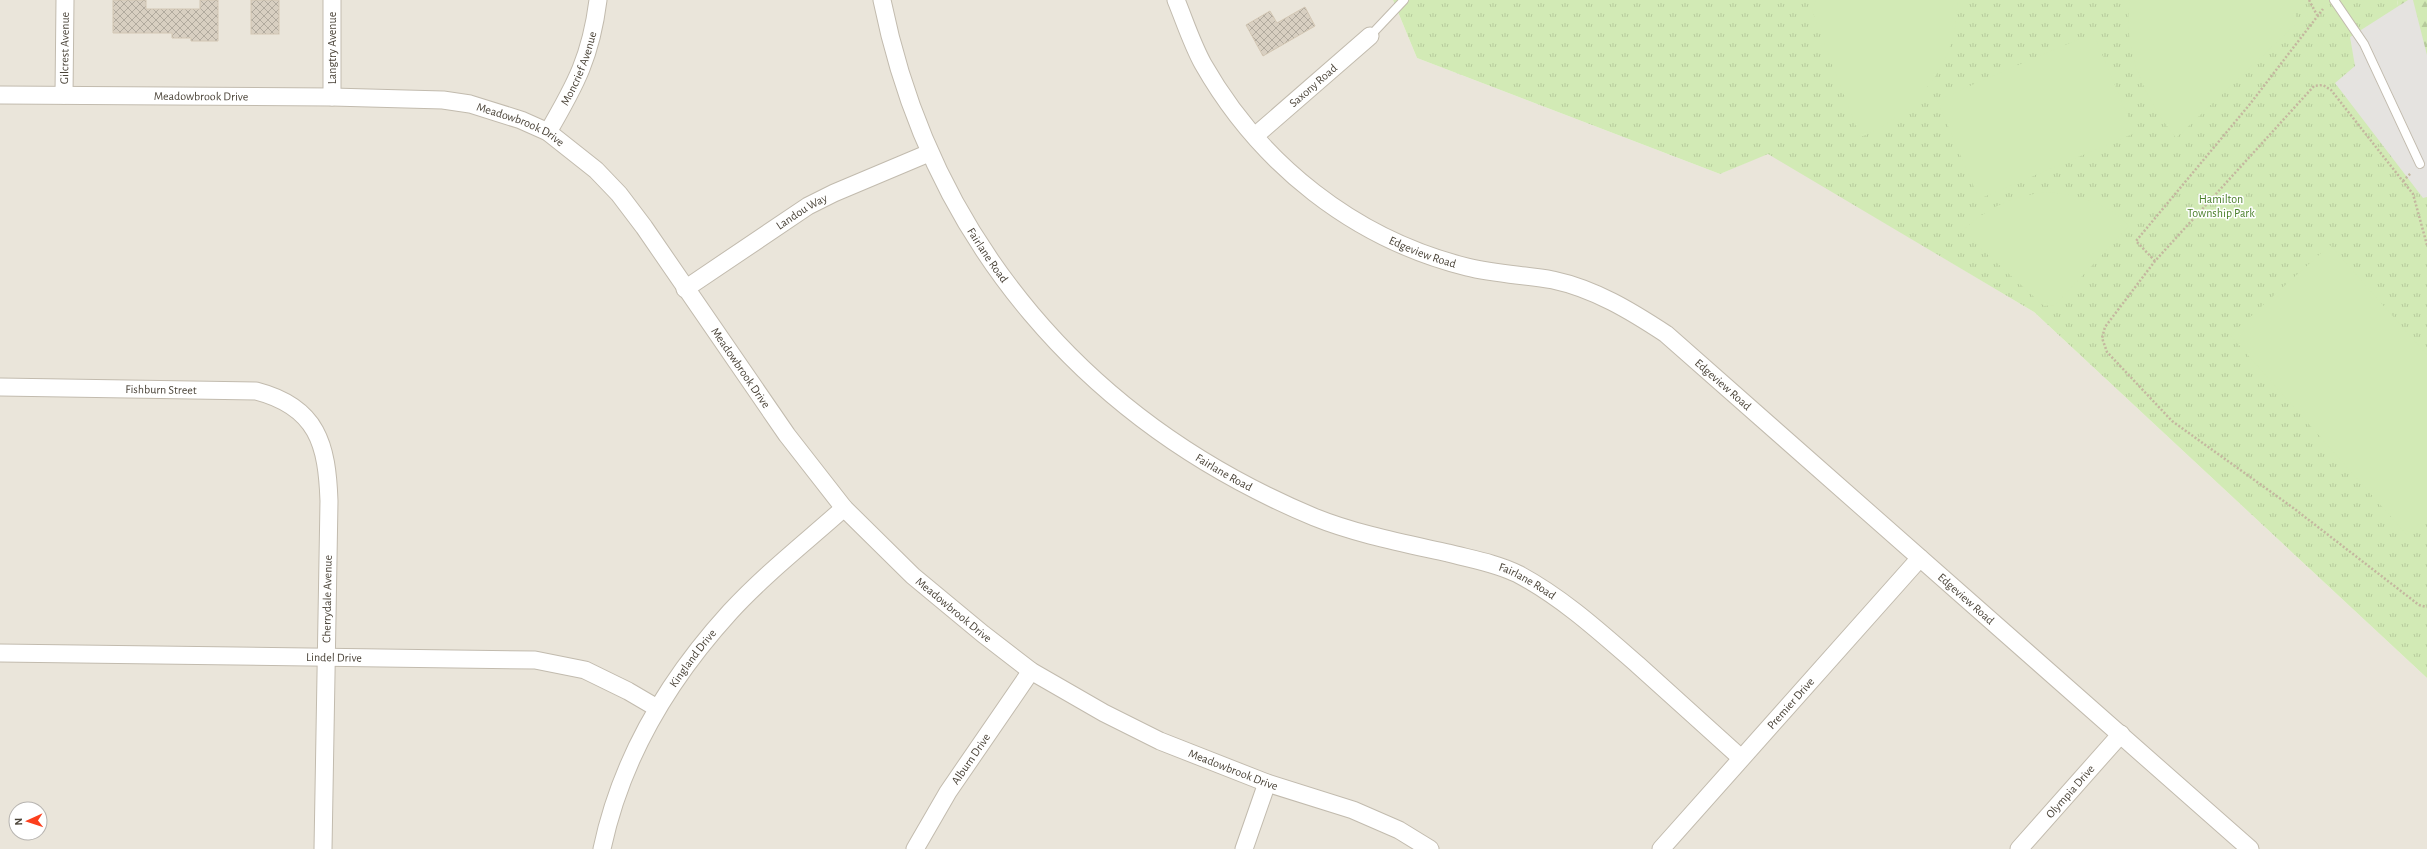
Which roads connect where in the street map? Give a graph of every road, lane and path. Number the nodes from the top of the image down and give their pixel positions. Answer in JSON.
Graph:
{"nodes":[{"id":1,"x":65,"y":0,"type":"edge"},
{"id":2,"x":332,"y":0,"type":"edge"},
{"id":3,"x":598,"y":0,"type":"edge"},
{"id":4,"x":882,"y":0,"type":"edge"},
{"id":5,"x":1176,"y":0,"type":"edge"},
{"id":6,"x":1404,"y":0,"type":"edge"},
{"id":7,"x":2309,"y":0,"type":"edge"},
{"id":8,"x":2330,"y":2,"type":"edge"},
{"id":9,"x":2317,"y":15,"type":"junction"},
{"id":10,"x":1370,"y":36,"type":"joint"},
{"id":11,"x":0,"y":95,"type":"edge"},
{"id":12,"x":64,"y":95,"type":"junction"},
{"id":13,"x":332,"y":97,"type":"junction"},
{"id":14,"x":548,"y":132,"type":"junction"},
{"id":15,"x":1255,"y":136,"type":"junction"},
{"id":16,"x":929,"y":153,"type":"junction"},
{"id":17,"x":2420,"y":164,"type":"dead end"},
{"id":18,"x":2427,"y":245,"type":"edge"},
{"id":19,"x":2155,"y":261,"type":"junction"},
{"id":20,"x":685,"y":289,"type":"junction"},
{"id":21,"x":0,"y":387,"type":"edge"},
{"id":22,"x":311,"y":425,"type":"joint"},
{"id":23,"x":844,"y":508,"type":"junction"},
{"id":24,"x":1920,"y":558,"type":"junction"},
{"id":25,"x":2427,"y":607,"type":"edge"},
{"id":26,"x":0,"y":653,"type":"edge"},
{"id":27,"x":326,"y":657,"type":"junction"},
{"id":28,"x":1031,"y":671,"type":"junction"},
{"id":29,"x":656,"y":708,"type":"junction"},
{"id":30,"x":2121,"y":734,"type":"junction"},
{"id":31,"x":1741,"y":758,"type":"junction"},
{"id":32,"x":1268,"y":783,"type":"junction"},
{"id":33,"x":323,"y":849,"type":"edge"},
{"id":34,"x":602,"y":849,"type":"edge"},
{"id":35,"x":915,"y":849,"type":"edge"},
{"id":36,"x":1244,"y":849,"type":"edge"},
{"id":37,"x":1430,"y":849,"type":"edge"},
{"id":38,"x":1661,"y":849,"type":"edge"},
{"id":39,"x":2019,"y":849,"type":"edge"},
{"id":40,"x":2250,"y":849,"type":"edge"}],
"edges":[{"from":1,"to":12,"type":"street","name":"Gilcrest Avenue"},
{"from":2,"to":13,"type":"street","name":"Langtry Avenue"},
{"from":3,"to":14,"type":"street","name":"Moncrief Avenue"},
{"from":4,"to":16,"type":"street","name":"Fairlane Road"},
{"from":5,"to":15,"type":"street","name":"Edgeview Road"},
{"from":6,"to":10,"type":"lane"},
{"from":7,"to":9,"type":"path"},
{"from":8,"to":9,"type":"path"},
{"from":8,"to":17,"type":"lane"},
{"from":9,"to":19,"type":"path"},
{"from":10,"to":15,"type":"street","name":"Saxony Road"},
{"from":11,"to":12,"type":"street","name":"Meadowbrook Drive"},
{"from":12,"to":13,"type":"street","name":"Meadowbrook Drive"},
{"from":13,"to":14,"type":"street","name":"Meadowbrook Drive"},
{"from":14,"to":20,"type":"street","name":"Meadowbrook Drive"},
{"from":15,"to":24,"type":"street","name":"Edgeview Road"},
{"from":16,"to":20,"type":"street","name":"Landou Way"},
{"from":16,"to":31,"type":"street","name":"Fairlane Road"},
{"from":18,"to":19,"type":"path"},
{"from":19,"to":25,"type":"path"},
{"from":20,"to":23,"type":"street","name":"Meadowbrook Drive"},
{"from":21,"to":22,"type":"street","name":"Fishburn Street"},
{"from":22,"to":27,"type":"street","name":"Cherrydale Avenue"},
{"from":23,"to":28,"type":"street","name":"Meadowbrook Drive"},
{"from":23,"to":29,"type":"street","name":"Kingland Drive"},
{"from":24,"to":30,"type":"street","name":"Edgeview Road"},
{"from":24,"to":31,"type":"street","name":"Premier Drive"},
{"from":26,"to":27,"type":"street","name":"Lindel Drive"},
{"from":27,"to":29,"type":"street","name":"Lindel Drive"},
{"from":27,"to":33,"type":"street","name":"Cherrydale Avenue"},
{"from":28,"to":32,"type":"street","name":"Meadowbrook Drive"},
{"from":28,"to":35,"type":"street","name":"Alburn Drive"},
{"from":29,"to":34,"type":"street","name":"Kingland Drive"},
{"from":30,"to":39,"type":"street","name":"Olympia Drive"},
{"from":30,"to":40,"type":"street","name":"Edgeview Road"},
{"from":31,"to":38,"type":"street","name":"Premier Drive"},
{"from":32,"to":36,"type":"street"},
{"from":32,"to":37,"type":"street","name":"Meadowbrook Drive"}]}
